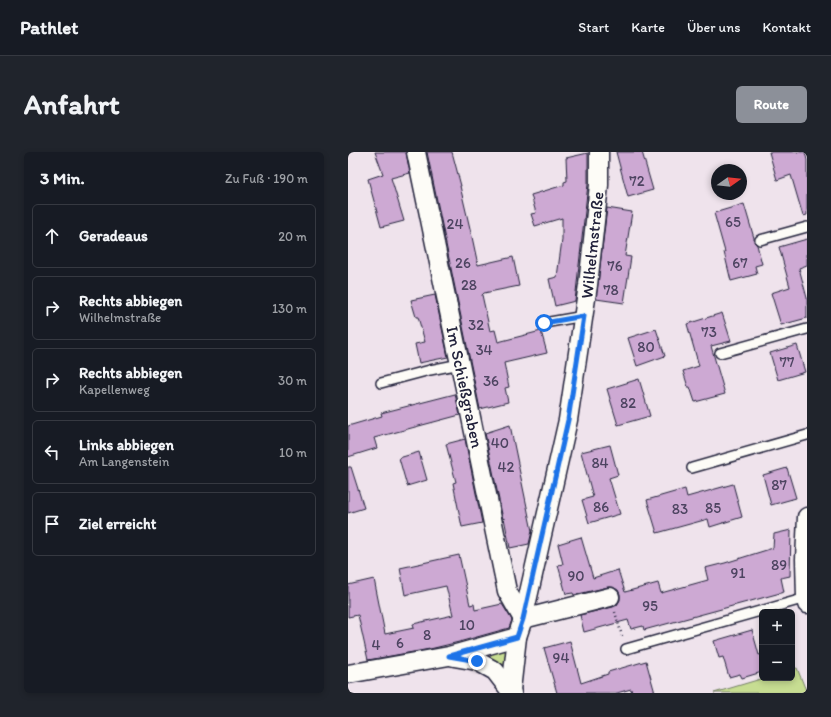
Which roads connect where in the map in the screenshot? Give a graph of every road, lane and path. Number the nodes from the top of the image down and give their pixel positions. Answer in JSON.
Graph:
{"nodes":[{"id":1,"x":416,"y":152,"type":"edge"},
{"id":2,"x":599,"y":152,"type":"edge"},
{"id":3,"x":807,"y":227,"type":"edge"},
{"id":4,"x":760,"y":240,"type":"dead end"},
{"id":5,"x":584,"y":316,"type":"junction"},
{"id":6,"x":544,"y":323,"type":"dead end"},
{"id":7,"x":807,"y":329,"type":"edge"},
{"id":8,"x":720,"y":353,"type":"dead end"},
{"id":9,"x":460,"y":364,"type":"junction"},
{"id":10,"x":381,"y":383,"type":"dead end"},
{"id":11,"x":807,"y":435,"type":"edge"},
{"id":12,"x":692,"y":468,"type":"dead end"},
{"id":13,"x":807,"y":517,"type":"edge"},
{"id":14,"x":610,"y":597,"type":"joint"},
{"id":15,"x":806,"y":601,"type":"edge"},
{"id":16,"x":523,"y":619,"type":"junction"},
{"id":17,"x":517,"y":637,"type":"junction"},
{"id":18,"x":626,"y":649,"type":"joint"},
{"id":19,"x":449,"y":656,"type":"junction"},
{"id":20,"x":348,"y":674,"type":"edge"},
{"id":21,"x":511,"y":692,"type":"edge"}],
"edges":[{"from":1,"to":9,"type":"street","name":"Im Schießgraben"},
{"from":2,"to":5,"type":"street","name":"Wilhelmstraße"},
{"from":3,"to":4,"type":"lane"},
{"from":5,"to":6,"type":"lane"},
{"from":5,"to":16,"type":"street","name":"Wilhelmstraße"},
{"from":7,"to":8,"type":"lane"},
{"from":9,"to":10,"type":"lane"},
{"from":9,"to":16,"type":"street","name":"Im Schießgraben"},
{"from":11,"to":12,"type":"lane"},
{"from":13,"to":15,"type":"street"},
{"from":14,"to":16,"type":"street"},
{"from":14,"to":18,"type":"path"},
{"from":15,"to":18,"type":"lane"},
{"from":16,"to":17,"type":"street","name":"Wilhelmstraße"},
{"from":17,"to":19,"type":"street"},
{"from":17,"to":21,"type":"street","name":"Wilhelmstraße"},
{"from":19,"to":20,"type":"street"},
{"from":19,"to":21,"type":"street"}]}
